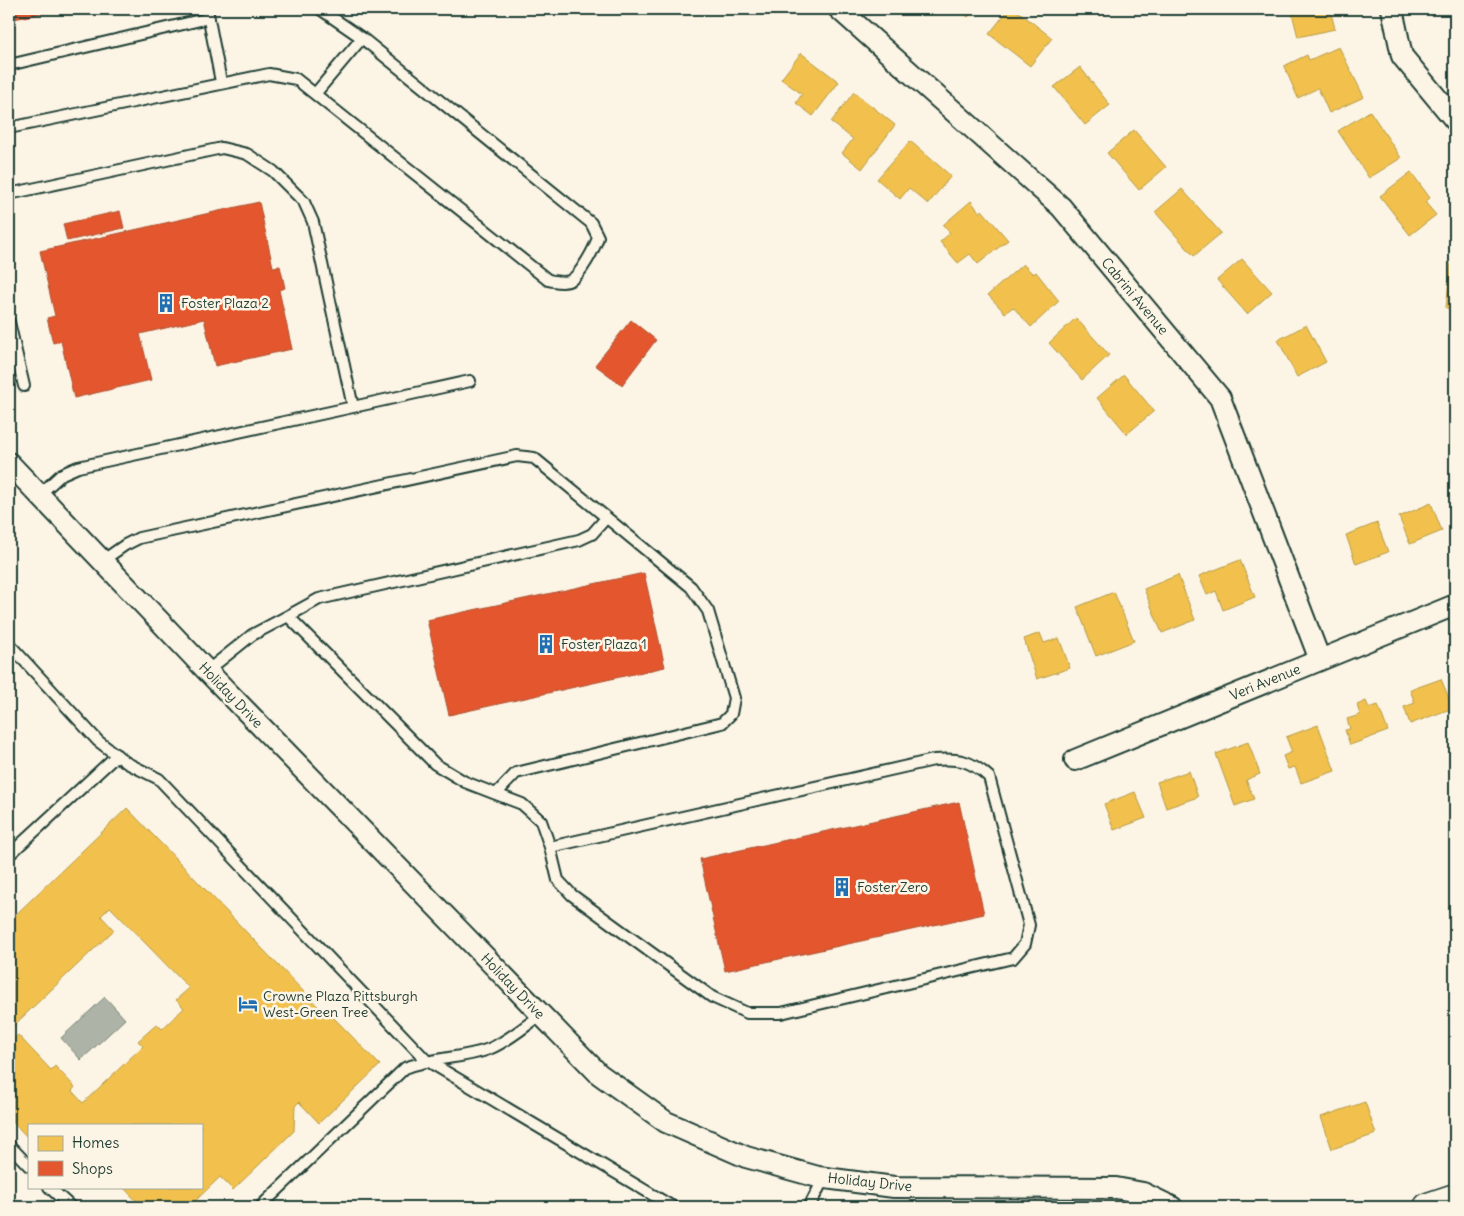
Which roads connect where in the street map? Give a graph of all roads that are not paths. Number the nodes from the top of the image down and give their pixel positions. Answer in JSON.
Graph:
{"nodes":[{"id":1,"x":320,"y":9,"type":"edge"},
{"id":2,"x":839,"y":9,"type":"edge"},
{"id":3,"x":1392,"y":9,"type":"edge"},
{"id":4,"x":208,"y":13,"type":"edge"},
{"id":5,"x":362,"y":38,"type":"junction"},
{"id":6,"x":9,"y":65,"type":"edge"},
{"id":7,"x":221,"y":82,"type":"junction"},
{"id":8,"x":315,"y":94,"type":"junction"},
{"id":9,"x":1455,"y":120,"type":"edge"},
{"id":10,"x":9,"y":128,"type":"edge"},
{"id":11,"x":9,"y":194,"type":"edge"},
{"id":12,"x":9,"y":322,"type":"edge"},
{"id":13,"x":470,"y":381,"type":"dead end"},
{"id":14,"x":24,"y":386,"type":"dead end"},
{"id":15,"x":353,"y":408,"type":"junction"},
{"id":16,"x":9,"y":463,"type":"edge"},
{"id":17,"x":39,"y":495,"type":"junction"},
{"id":18,"x":606,"y":518,"type":"junction"},
{"id":19,"x":102,"y":561,"type":"junction"},
{"id":20,"x":1455,"y":605,"type":"edge"},
{"id":21,"x":288,"y":616,"type":"junction"},
{"id":22,"x":9,"y":644,"type":"edge"},
{"id":23,"x":1320,"y":660,"type":"junction"},
{"id":24,"x":207,"y":671,"type":"junction"},
{"id":25,"x":117,"y":755,"type":"junction"},
{"id":26,"x":1075,"y":760,"type":"dead end"},
{"id":27,"x":496,"y":794,"type":"junction"},
{"id":28,"x":550,"y":846,"type":"junction"},
{"id":29,"x":9,"y":855,"type":"edge"},
{"id":30,"x":541,"y":1015,"type":"junction"},
{"id":31,"x":426,"y":1060,"type":"junction"},
{"id":32,"x":9,"y":1145,"type":"edge"},
{"id":33,"x":28,"y":1165,"type":"edge"},
{"id":34,"x":824,"y":1178,"type":"junction"},
{"id":35,"x":50,"y":1188,"type":"edge"},
{"id":36,"x":1455,"y":1198,"type":"edge"},
{"id":37,"x":71,"y":1207,"type":"edge"},
{"id":38,"x":260,"y":1207,"type":"edge"},
{"id":39,"x":673,"y":1207,"type":"edge"},
{"id":40,"x":809,"y":1207,"type":"edge"},
{"id":41,"x":1172,"y":1207,"type":"edge"},
{"id":42,"x":1428,"y":1207,"type":"edge"}],
"edges":[{"from":1,"to":5,"type":"lane"},
{"from":2,"to":23,"type":"street","name":"Cabrini Avenue"},
{"from":3,"to":9,"type":"street"},
{"from":4,"to":6,"type":"lane"},
{"from":4,"to":7,"type":"lane"},
{"from":5,"to":8,"type":"lane"},
{"from":5,"to":8,"type":"lane"},
{"from":7,"to":8,"type":"lane"},
{"from":7,"to":10,"type":"lane"},
{"from":11,"to":15,"type":"lane"},
{"from":12,"to":14,"type":"lane"},
{"from":13,"to":15,"type":"lane"},
{"from":15,"to":17,"type":"lane"},
{"from":16,"to":17,"type":"street","name":"Holiday Drive"},
{"from":17,"to":19,"type":"street","name":"Holiday Drive"},
{"from":18,"to":19,"type":"lane"},
{"from":18,"to":21,"type":"lane"},
{"from":18,"to":27,"type":"lane"},
{"from":19,"to":24,"type":"street","name":"Holiday Drive"},
{"from":20,"to":23,"type":"street","name":"Veri Avenue"},
{"from":21,"to":24,"type":"lane"},
{"from":21,"to":27,"type":"lane"},
{"from":22,"to":25,"type":"lane"},
{"from":23,"to":26,"type":"street","name":"Veri Avenue"},
{"from":24,"to":30,"type":"street","name":"Holiday Drive"},
{"from":25,"to":29,"type":"lane"},
{"from":25,"to":31,"type":"lane"},
{"from":27,"to":28,"type":"lane"},
{"from":28,"to":28,"type":"lane"},
{"from":30,"to":31,"type":"lane"},
{"from":30,"to":34,"type":"street","name":"Holiday Drive"},
{"from":31,"to":38,"type":"lane"},
{"from":31,"to":39,"type":"lane"},
{"from":32,"to":33,"type":"lane"},
{"from":34,"to":40,"type":"lane"},
{"from":34,"to":41,"type":"street","name":"Holiday Drive"},
{"from":35,"to":37,"type":"lane"},
{"from":36,"to":42,"type":"main road"}]}
